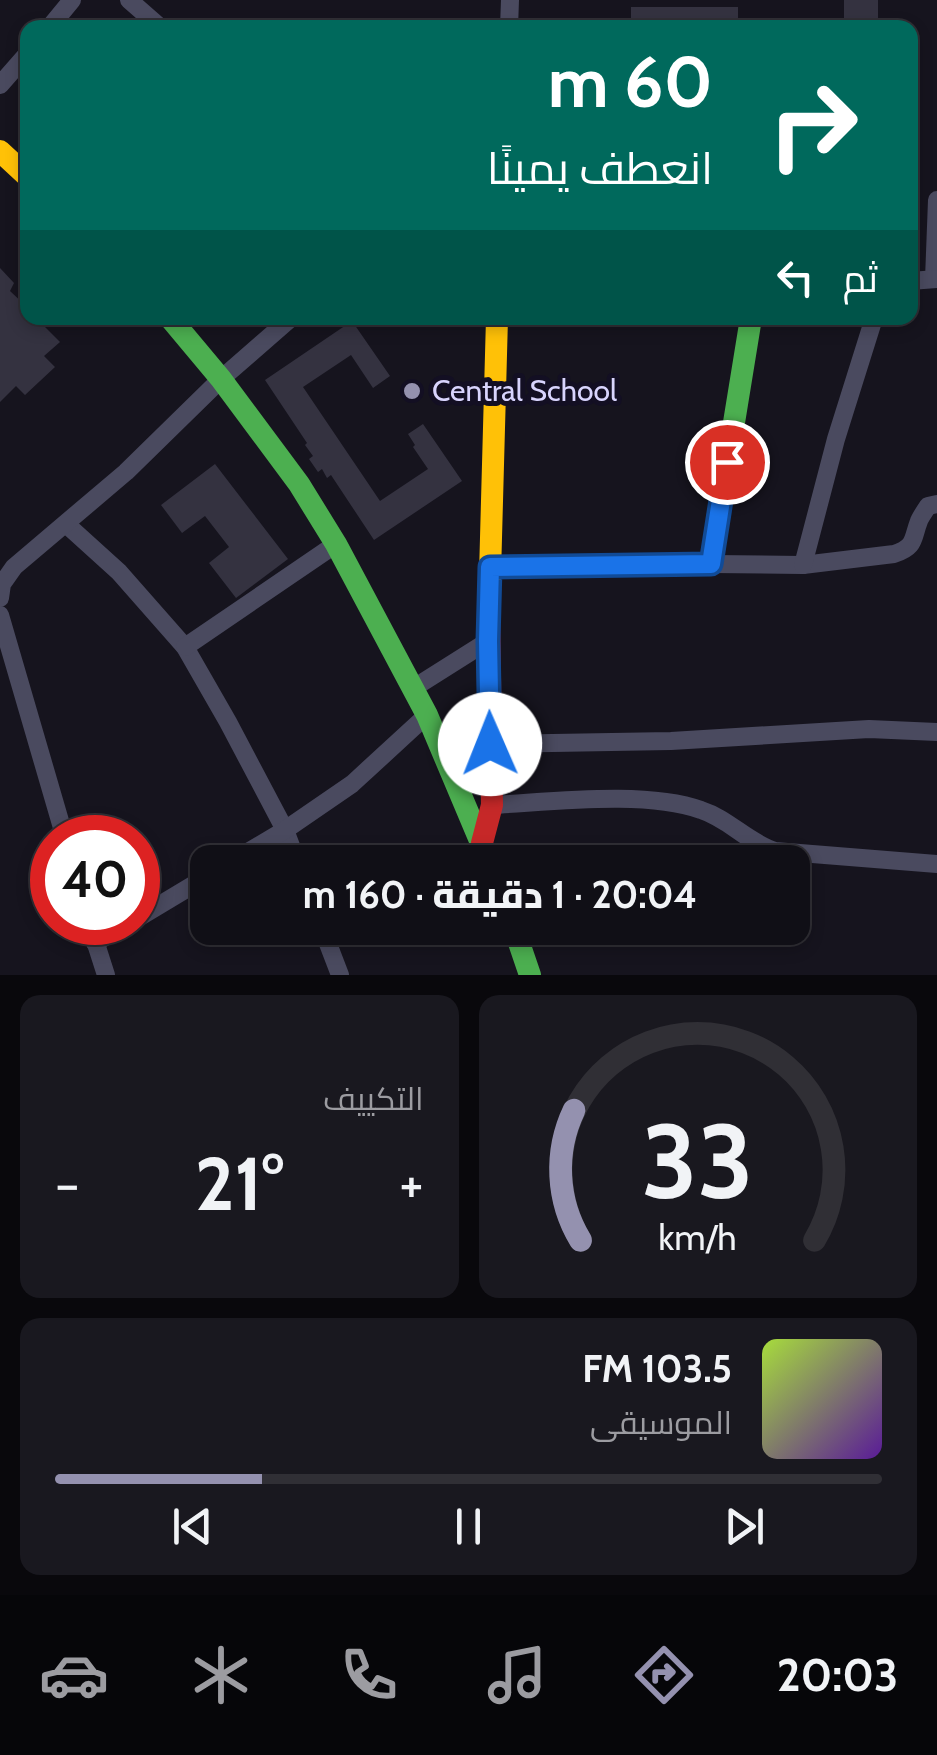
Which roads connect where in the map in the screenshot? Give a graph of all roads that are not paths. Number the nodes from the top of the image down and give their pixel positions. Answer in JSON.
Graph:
{"nodes":[{"id":1,"x":72,"y":0,"type":"edge"},
{"id":2,"x":129,"y":0,"type":"edge"},
{"id":3,"x":55,"y":20,"type":"edge"},
{"id":4,"x":152,"y":20,"type":"edge"},
{"id":5,"x":20,"y":61,"type":"edge"},
{"id":6,"x":0,"y":85,"type":"edge"},
{"id":7,"x":0,"y":151,"type":"edge"},
{"id":8,"x":20,"y":170,"type":"edge"},
{"id":9,"x":937,"y":200,"type":"edge"},
{"id":10,"x":936,"y":279,"type":"edge"},
{"id":11,"x":176,"y":325,"type":"edge"},
{"id":12,"x":282,"y":325,"type":"edge"},
{"id":13,"x":497,"y":325,"type":"edge"},
{"id":14,"x":750,"y":325,"type":"edge"},
{"id":15,"x":872,"y":325,"type":"edge"},
{"id":16,"x":220,"y":379,"type":"junction"},
{"id":17,"x":937,"y":504,"type":"edge"},
{"id":18,"x":66,"y":524,"type":"junction"},
{"id":19,"x":336,"y":544,"type":"junction"},
{"id":20,"x":711,"y":564,"type":"junction"},
{"id":21,"x":804,"y":565,"type":"junction"},
{"id":22,"x":490,"y":567,"type":"junction"},
{"id":23,"x":0,"y":598,"type":"edge"},
{"id":24,"x":0,"y":614,"type":"edge"},
{"id":25,"x":488,"y":641,"type":"junction"},
{"id":26,"x":185,"y":647,"type":"junction"},
{"id":27,"x":412,"y":689,"type":"junction"},
{"id":28,"x":426,"y":716,"type":"junction"},
{"id":29,"x":937,"y":732,"type":"edge"},
{"id":30,"x":490,"y":744,"type":"junction"},
{"id":31,"x":492,"y":805,"type":"junction"},
{"id":32,"x":59,"y":815,"type":"edge"},
{"id":33,"x":285,"y":830,"type":"junction"},
{"id":34,"x":260,"y":845,"type":"edge"},
{"id":35,"x":291,"y":845,"type":"edge"},
{"id":36,"x":482,"y":845,"type":"edge"},
{"id":37,"x":487,"y":845,"type":"edge"},
{"id":38,"x":937,"y":864,"type":"edge"},
{"id":39,"x":190,"y":887,"type":"edge"},
{"id":40,"x":160,"y":905,"type":"edge"},
{"id":41,"x":96,"y":945,"type":"edge"},
{"id":42,"x":329,"y":945,"type":"edge"},
{"id":43,"x":520,"y":945,"type":"edge"},
{"id":44,"x":106,"y":975,"type":"edge"},
{"id":45,"x":340,"y":975,"type":"edge"},
{"id":46,"x":530,"y":975,"type":"edge"}],
"edges":[{"from":1,"to":3,"type":"street"},
{"from":2,"to":4,"type":"street"},
{"from":5,"to":6,"type":"street"},
{"from":7,"to":8,"type":"street"},
{"from":9,"to":10,"type":"street"},
{"from":11,"to":16,"type":"street"},
{"from":12,"to":16,"type":"street"},
{"from":13,"to":22,"type":"street"},
{"from":14,"to":20,"type":"street"},
{"from":15,"to":21,"type":"street"},
{"from":16,"to":18,"type":"street"},
{"from":16,"to":19,"type":"street"},
{"from":17,"to":21,"type":"street"},
{"from":18,"to":23,"type":"street"},
{"from":18,"to":26,"type":"street"},
{"from":19,"to":26,"type":"street"},
{"from":19,"to":27,"type":"street"},
{"from":20,"to":21,"type":"street"},
{"from":20,"to":22,"type":"street"},
{"from":22,"to":25,"type":"street"},
{"from":24,"to":32,"type":"street"},
{"from":25,"to":27,"type":"street"},
{"from":25,"to":30,"type":"street"},
{"from":26,"to":33,"type":"street"},
{"from":27,"to":28,"type":"street"},
{"from":28,"to":33,"type":"street"},
{"from":28,"to":36,"type":"street"},
{"from":29,"to":30,"type":"street"},
{"from":30,"to":31,"type":"street"},
{"from":31,"to":37,"type":"street"},
{"from":31,"to":38,"type":"street"},
{"from":33,"to":34,"type":"street"},
{"from":33,"to":35,"type":"street"},
{"from":39,"to":40,"type":"street"},
{"from":41,"to":44,"type":"street"},
{"from":42,"to":45,"type":"street"},
{"from":43,"to":46,"type":"street"}]}
